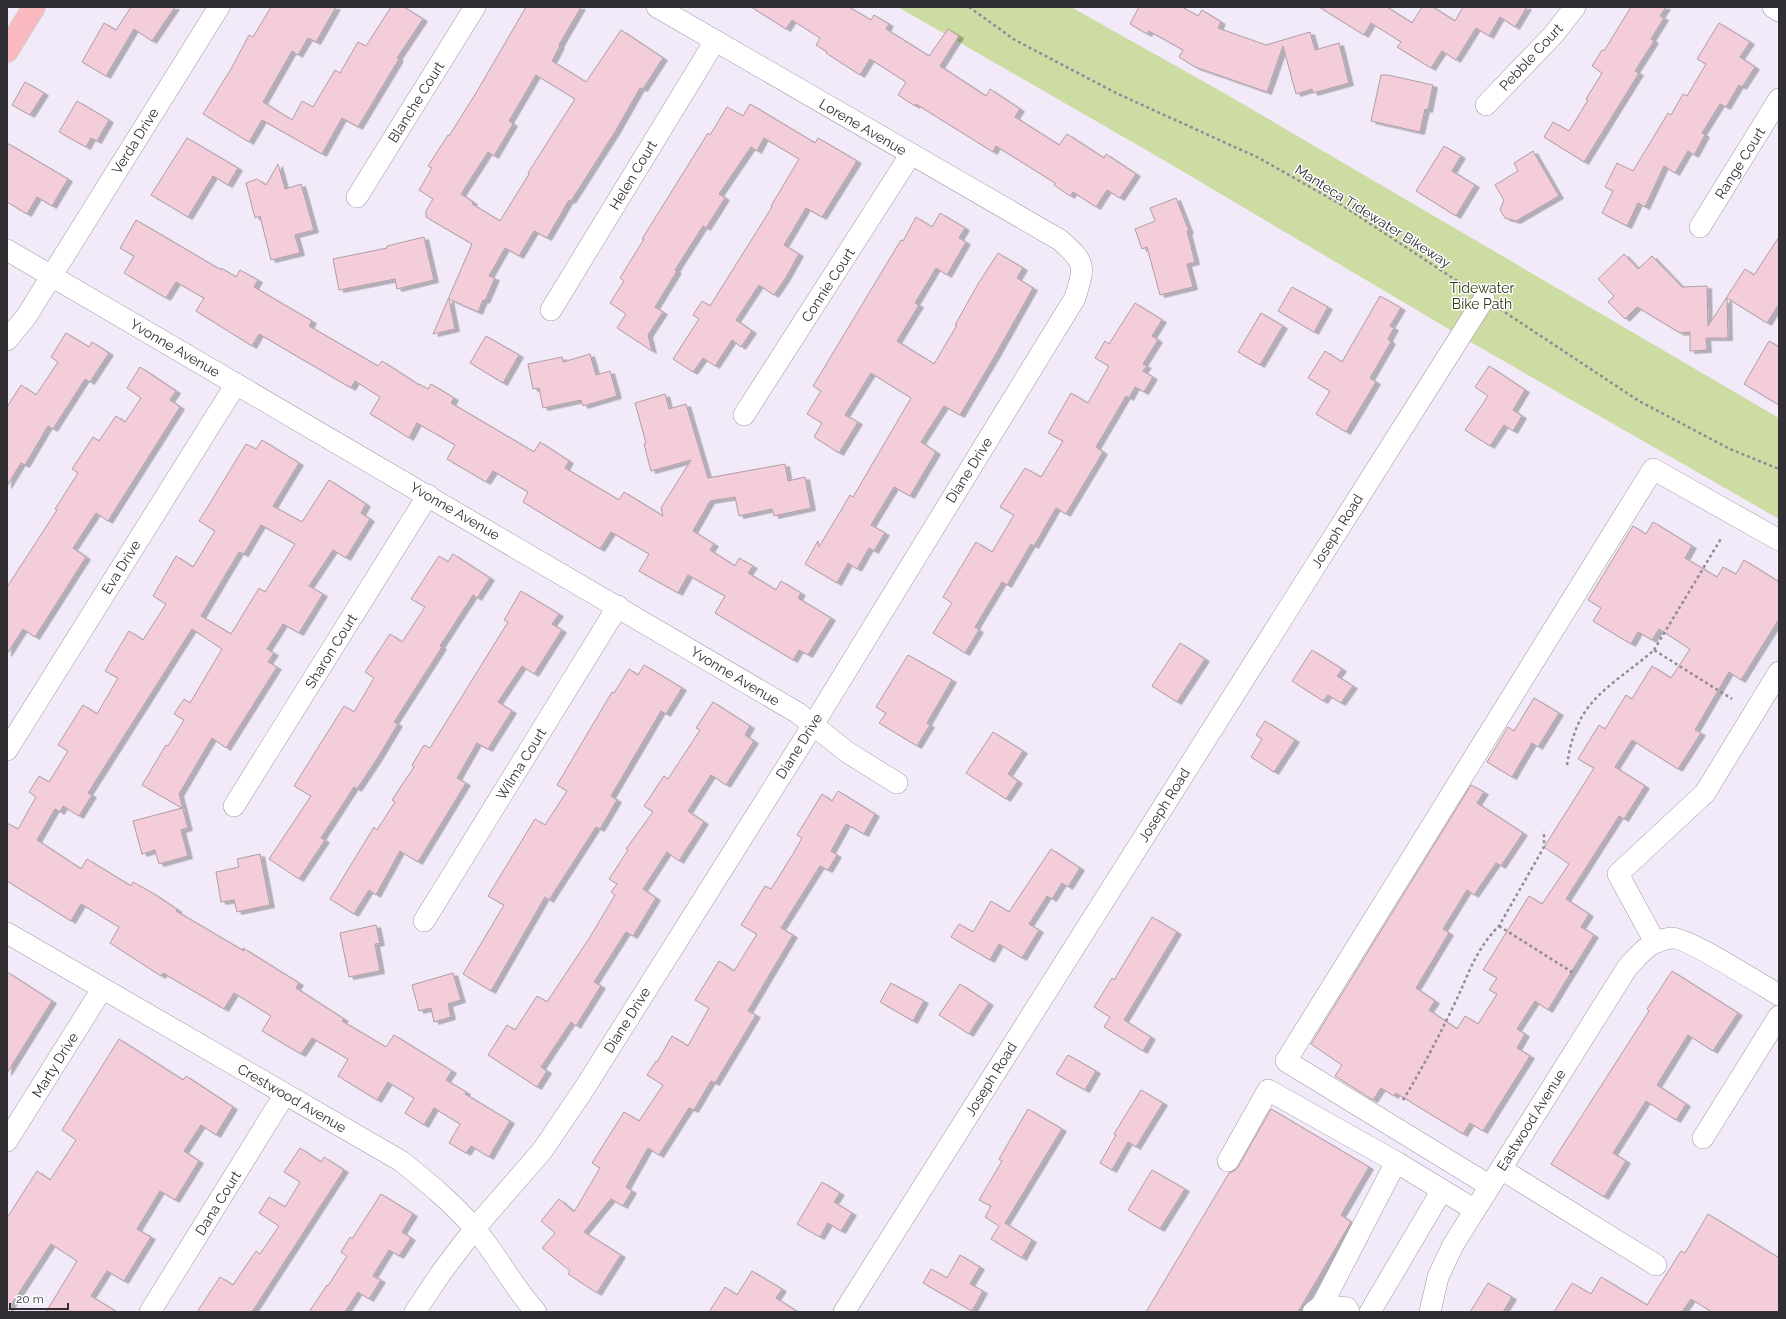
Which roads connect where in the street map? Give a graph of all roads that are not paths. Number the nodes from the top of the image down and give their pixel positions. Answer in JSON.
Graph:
{"nodes":[{"id":1,"x":34,"y":7,"type":"edge"},
{"id":2,"x":219,"y":7,"type":"edge"},
{"id":3,"x":475,"y":7,"type":"edge"},
{"id":4,"x":657,"y":7,"type":"edge"},
{"id":5,"x":1575,"y":7,"type":"edge"},
{"id":6,"x":1772,"y":7,"type":"edge"},
{"id":7,"x":1779,"y":11,"type":"edge"},
{"id":8,"x":715,"y":41,"type":"junction"},
{"id":9,"x":7,"y":51,"type":"edge"},
{"id":10,"x":1779,"y":99,"type":"edge"},
{"id":11,"x":1486,"y":106,"type":"dead end"},
{"id":12,"x":911,"y":154,"type":"junction"},
{"id":13,"x":357,"y":197,"type":"dead end"},
{"id":14,"x":1700,"y":227,"type":"dead end"},
{"id":15,"x":1069,"y":248,"type":"joint"},
{"id":16,"x":7,"y":250,"type":"edge"},
{"id":17,"x":52,"y":276,"type":"junction"},
{"id":18,"x":1484,"y":299,"type":"road end"},
{"id":19,"x":551,"y":310,"type":"dead end"},
{"id":20,"x":7,"y":340,"type":"edge"},
{"id":21,"x":236,"y":384,"type":"junction"},
{"id":22,"x":744,"y":415,"type":"dead end"},
{"id":23,"x":428,"y":495,"type":"junction"},
{"id":24,"x":1779,"y":540,"type":"edge"},
{"id":25,"x":618,"y":606,"type":"junction"},
{"id":26,"x":1779,"y":672,"type":"edge"},
{"id":27,"x":813,"y":725,"type":"junction"},
{"id":28,"x":7,"y":750,"type":"edge"},
{"id":29,"x":897,"y":782,"type":"dead end"},
{"id":30,"x":234,"y":806,"type":"dead end"},
{"id":31,"x":424,"y":921,"type":"dead end"},
{"id":32,"x":7,"y":933,"type":"edge"},
{"id":33,"x":1655,"y":942,"type":"junction"},
{"id":34,"x":102,"y":989,"type":"junction"},
{"id":35,"x":1779,"y":995,"type":"edge"},
{"id":36,"x":1779,"y":1016,"type":"edge"},
{"id":37,"x":286,"y":1094,"type":"junction"},
{"id":38,"x":1703,"y":1138,"type":"dead end"},
{"id":39,"x":7,"y":1141,"type":"edge"},
{"id":40,"x":1228,"y":1161,"type":"dead end"},
{"id":41,"x":1396,"y":1162,"type":"junction"},
{"id":42,"x":1501,"y":1168,"type":"junction"},
{"id":43,"x":1490,"y":1186,"type":"junction"},
{"id":44,"x":1442,"y":1190,"type":"junction"},
{"id":45,"x":1475,"y":1210,"type":"junction"},
{"id":46,"x":475,"y":1228,"type":"junction"},
{"id":47,"x":1656,"y":1265,"type":"dead end"},
{"id":48,"x":1317,"y":1308,"type":"edge"},
{"id":49,"x":150,"y":1312,"type":"edge"},
{"id":50,"x":415,"y":1312,"type":"edge"},
{"id":51,"x":536,"y":1312,"type":"edge"},
{"id":52,"x":844,"y":1312,"type":"edge"},
{"id":53,"x":1349,"y":1312,"type":"edge"},
{"id":54,"x":1370,"y":1312,"type":"edge"},
{"id":55,"x":1430,"y":1312,"type":"edge"}],
"edges":[{"from":1,"to":9,"type":"main road"},
{"from":2,"to":17,"type":"street","name":"Verda Drive"},
{"from":3,"to":13,"type":"street","name":"Blanche Court"},
{"from":4,"to":8,"type":"street","name":"Lorene Avenue"},
{"from":5,"to":11,"type":"street","name":"Pebble Court"},
{"from":6,"to":7,"type":"street"},
{"from":8,"to":12,"type":"street","name":"Lorene Avenue"},
{"from":8,"to":19,"type":"street","name":"Helen Court"},
{"from":10,"to":14,"type":"street","name":"Range Court"},
{"from":12,"to":15,"type":"street","name":"Lorene Avenue"},
{"from":12,"to":22,"type":"street","name":"Connie Court"},
{"from":15,"to":27,"type":"street","name":"Diane Drive"},
{"from":16,"to":17,"type":"street","name":"Yvonne Avenue"},
{"from":17,"to":20,"type":"street","name":"Verda Drive"},
{"from":17,"to":21,"type":"street","name":"Yvonne Avenue"},
{"from":18,"to":52,"type":"street","name":"Joseph Road"},
{"from":21,"to":23,"type":"street","name":"Yvonne Avenue"},
{"from":21,"to":28,"type":"street","name":"Eva Drive"},
{"from":23,"to":25,"type":"street","name":"Yvonne Avenue"},
{"from":23,"to":30,"type":"street","name":"Sharon Court"},
{"from":24,"to":43,"type":"street"},
{"from":25,"to":27,"type":"street","name":"Yvonne Avenue"},
{"from":25,"to":31,"type":"street","name":"Wilma Court"},
{"from":26,"to":33,"type":"street"},
{"from":27,"to":29,"type":"street","name":"Yvonne Avenue"},
{"from":27,"to":46,"type":"street","name":"Diane Drive"},
{"from":32,"to":34,"type":"street","name":"Crestwood Avenue"},
{"from":33,"to":35,"type":"street"},
{"from":33,"to":42,"type":"street","name":"Eastwood Avenue"},
{"from":34,"to":37,"type":"street","name":"Crestwood Avenue"},
{"from":34,"to":39,"type":"street","name":"Marty Drive"},
{"from":36,"to":38,"type":"street"},
{"from":37,"to":46,"type":"street","name":"Crestwood Avenue"},
{"from":37,"to":49,"type":"street","name":"Dana Court"},
{"from":40,"to":41,"type":"street"},
{"from":41,"to":44,"type":"street"},
{"from":41,"to":48,"type":"street"},
{"from":42,"to":43,"type":"street","name":"Eastwood Avenue"},
{"from":42,"to":47,"type":"street"},
{"from":43,"to":45,"type":"street","name":"Eastwood Avenue"},
{"from":44,"to":45,"type":"street"},
{"from":44,"to":54,"type":"street"},
{"from":45,"to":55,"type":"street","name":"Eastwood Avenue"},
{"from":46,"to":50,"type":"street","name":"Diane Drive"},
{"from":46,"to":51,"type":"street","name":"Crestwood Avenue"},
{"from":48,"to":53,"type":"street"}]}
